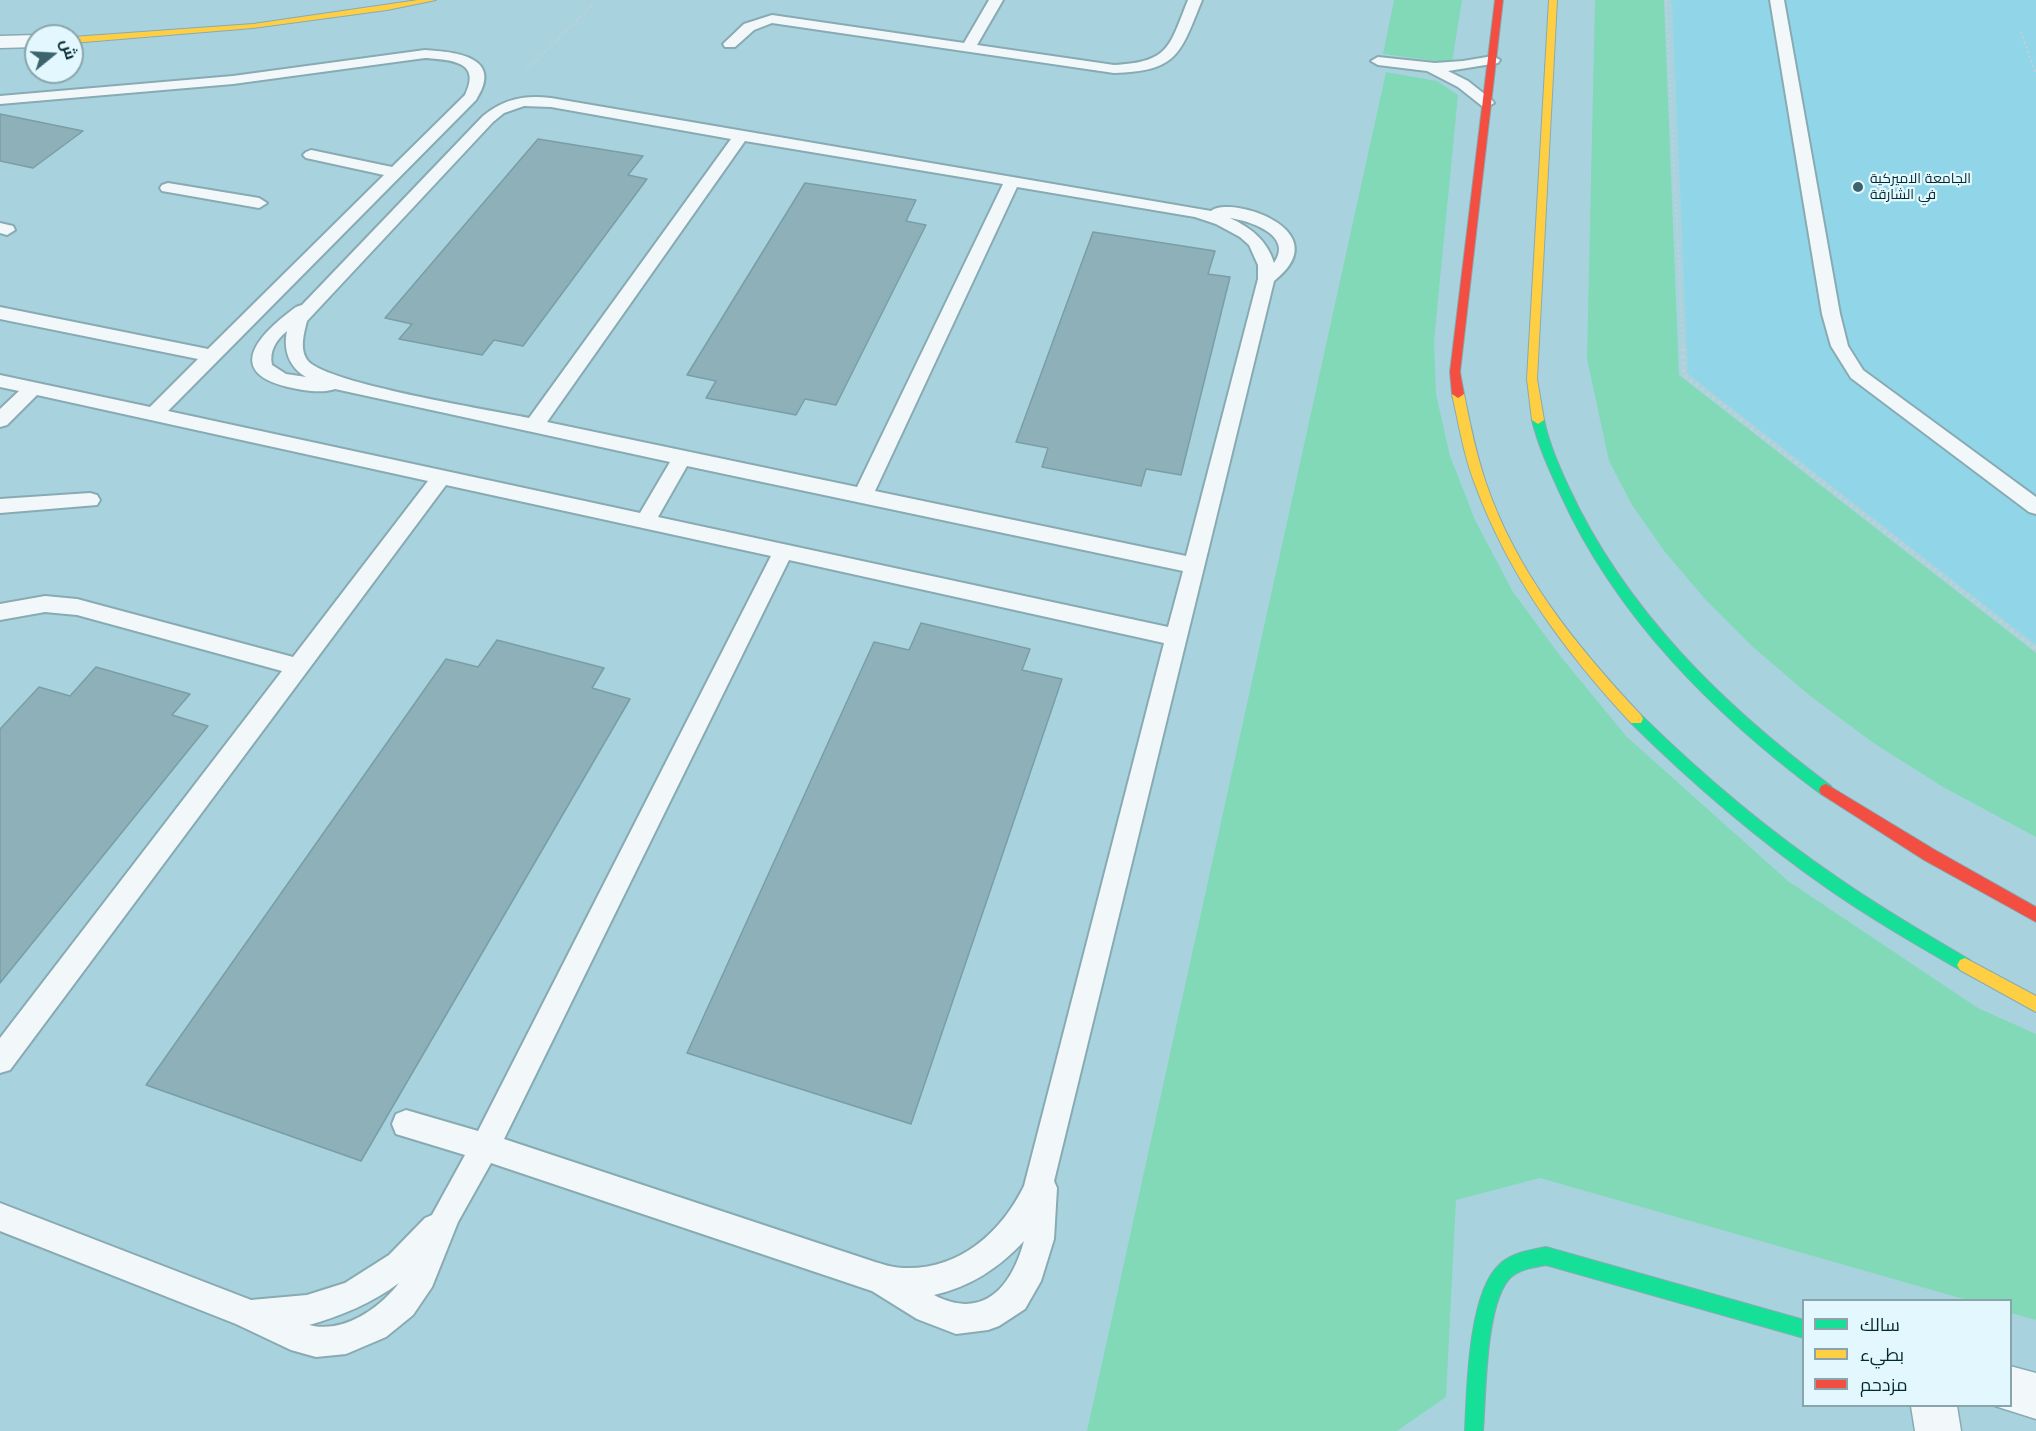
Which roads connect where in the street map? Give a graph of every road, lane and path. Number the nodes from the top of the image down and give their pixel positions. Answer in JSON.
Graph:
{"nodes":[{"id":1,"x":432,"y":0,"type":"edge"},
{"id":2,"x":598,"y":0,"type":"edge"},
{"id":3,"x":996,"y":0,"type":"edge"},
{"id":4,"x":1195,"y":0,"type":"edge"},
{"id":5,"x":1499,"y":0,"type":"edge"},
{"id":6,"x":1553,"y":0,"type":"edge"},
{"id":7,"x":1666,"y":0,"type":"edge"},
{"id":8,"x":1777,"y":0,"type":"edge"},
{"id":9,"x":2021,"y":32,"type":"dead end"},
{"id":10,"x":84,"y":39,"type":"edge"},
{"id":11,"x":24,"y":41,"type":"edge"},
{"id":12,"x":0,"y":42,"type":"edge"},
{"id":13,"x":730,"y":44,"type":"dead end"},
{"id":14,"x":969,"y":47,"type":"junction"},
{"id":15,"x":1493,"y":60,"type":"junction"},
{"id":16,"x":1378,"y":62,"type":"dead end"},
{"id":17,"x":1433,"y":69,"type":"junction"},
{"id":18,"x":2036,"y":74,"type":"edge"},
{"id":19,"x":0,"y":100,"type":"edge"},
{"id":20,"x":521,"y":102,"type":"junction"},
{"id":21,"x":1487,"y":103,"type":"junction"},
{"id":22,"x":580,"y":109,"type":"junction"},
{"id":23,"x":477,"y":131,"type":"junction"},
{"id":24,"x":741,"y":136,"type":"junction"},
{"id":25,"x":311,"y":156,"type":"dead end"},
{"id":26,"x":395,"y":172,"type":"junction"},
{"id":27,"x":1012,"y":181,"type":"junction"},
{"id":28,"x":168,"y":188,"type":"dead end"},
{"id":29,"x":259,"y":203,"type":"dead end"},
{"id":30,"x":1196,"y":212,"type":"junction"},
{"id":31,"x":1266,"y":279,"type":"junction"},
{"id":32,"x":313,"y":303,"type":"junction"},
{"id":33,"x":0,"y":313,"type":"edge"},
{"id":34,"x":211,"y":357,"type":"junction"},
{"id":35,"x":0,"y":381,"type":"edge"},
{"id":36,"x":345,"y":386,"type":"junction"},
{"id":37,"x":34,"y":388,"type":"junction"},
{"id":38,"x":153,"y":414,"type":"junction"},
{"id":39,"x":0,"y":420,"type":"edge"},
{"id":40,"x":534,"y":426,"type":"junction"},
{"id":41,"x":682,"y":458,"type":"junction"},
{"id":42,"x":442,"y":477,"type":"junction"},
{"id":43,"x":863,"y":496,"type":"junction"},
{"id":44,"x":90,"y":500,"type":"dead end"},
{"id":45,"x":0,"y":506,"type":"edge"},
{"id":46,"x":2036,"y":507,"type":"edge"},
{"id":47,"x":645,"y":522,"type":"junction"},
{"id":48,"x":783,"y":552,"type":"junction"},
{"id":49,"x":1194,"y":566,"type":"junction"},
{"id":50,"x":0,"y":612,"type":"edge"},
{"id":51,"x":1177,"y":637,"type":"junction"},
{"id":52,"x":2036,"y":649,"type":"edge"},
{"id":53,"x":299,"y":667,"type":"junction"},
{"id":54,"x":2036,"y":915,"type":"edge"},
{"id":55,"x":2036,"y":1004,"type":"edge"},
{"id":56,"x":0,"y":1060,"type":"edge"},
{"id":57,"x":406,"y":1124,"type":"dead end"},
{"id":58,"x":485,"y":1147,"type":"junction"},
{"id":59,"x":1046,"y":1162,"type":"junction"},
{"id":60,"x":0,"y":1217,"type":"edge"},
{"id":61,"x":872,"y":1276,"type":"junction"},
{"id":62,"x":1802,"y":1329,"type":"edge"},
{"id":63,"x":2012,"y":1390,"type":"edge"},
{"id":64,"x":2036,"y":1396,"type":"edge"},
{"id":65,"x":1934,"y":1407,"type":"edge"},
{"id":66,"x":1474,"y":1431,"type":"edge"},
{"id":67,"x":1938,"y":1431,"type":"edge"}],
"edges":[{"from":1,"to":10,"type":"street"},
{"from":2,"to":20,"type":"path"},
{"from":3,"to":14,"type":"lane"},
{"from":4,"to":14,"type":"lane"},
{"from":5,"to":15,"type":"street"},
{"from":6,"to":54,"type":"street"},
{"from":7,"to":52,"type":"path"},
{"from":8,"to":46,"type":"lane"},
{"from":9,"to":18,"type":"path"},
{"from":11,"to":12,"type":"street"},
{"from":13,"to":14,"type":"lane"},
{"from":15,"to":17,"type":"lane"},
{"from":15,"to":21,"type":"street"},
{"from":16,"to":17,"type":"lane"},
{"from":17,"to":21,"type":"lane"},
{"from":19,"to":26,"type":"lane"},
{"from":20,"to":22,"type":"lane"},
{"from":20,"to":23,"type":"lane"},
{"from":21,"to":55,"type":"street"},
{"from":22,"to":23,"type":"lane"},
{"from":22,"to":24,"type":"lane"},
{"from":23,"to":32,"type":"lane"},
{"from":24,"to":27,"type":"lane"},
{"from":24,"to":40,"type":"lane"},
{"from":25,"to":26,"type":"lane"},
{"from":26,"to":34,"type":"lane"},
{"from":27,"to":30,"type":"lane"},
{"from":27,"to":43,"type":"lane"},
{"from":28,"to":29,"type":"lane"},
{"from":30,"to":31,"type":"lane"},
{"from":30,"to":31,"type":"lane"},
{"from":31,"to":49,"type":"lane"},
{"from":32,"to":36,"type":"lane"},
{"from":32,"to":36,"type":"lane"},
{"from":33,"to":34,"type":"lane"},
{"from":34,"to":38,"type":"lane"},
{"from":35,"to":37,"type":"lane"},
{"from":36,"to":40,"type":"lane"},
{"from":37,"to":38,"type":"lane"},
{"from":37,"to":39,"type":"lane"},
{"from":38,"to":42,"type":"lane"},
{"from":40,"to":41,"type":"lane"},
{"from":41,"to":43,"type":"lane"},
{"from":41,"to":47,"type":"lane"},
{"from":42,"to":47,"type":"lane"},
{"from":42,"to":53,"type":"lane"},
{"from":43,"to":49,"type":"lane"},
{"from":44,"to":45,"type":"lane"},
{"from":47,"to":48,"type":"lane"},
{"from":48,"to":51,"type":"lane"},
{"from":48,"to":58,"type":"lane"},
{"from":49,"to":51,"type":"lane"},
{"from":50,"to":53,"type":"lane"},
{"from":51,"to":59,"type":"lane"},
{"from":53,"to":56,"type":"lane"},
{"from":57,"to":58,"type":"lane"},
{"from":58,"to":60,"type":"lane"},
{"from":58,"to":61,"type":"lane"},
{"from":59,"to":61,"type":"lane"},
{"from":59,"to":61,"type":"lane"},
{"from":62,"to":66,"type":"street"},
{"from":63,"to":64,"type":"street"},
{"from":65,"to":67,"type":"street"}]}
